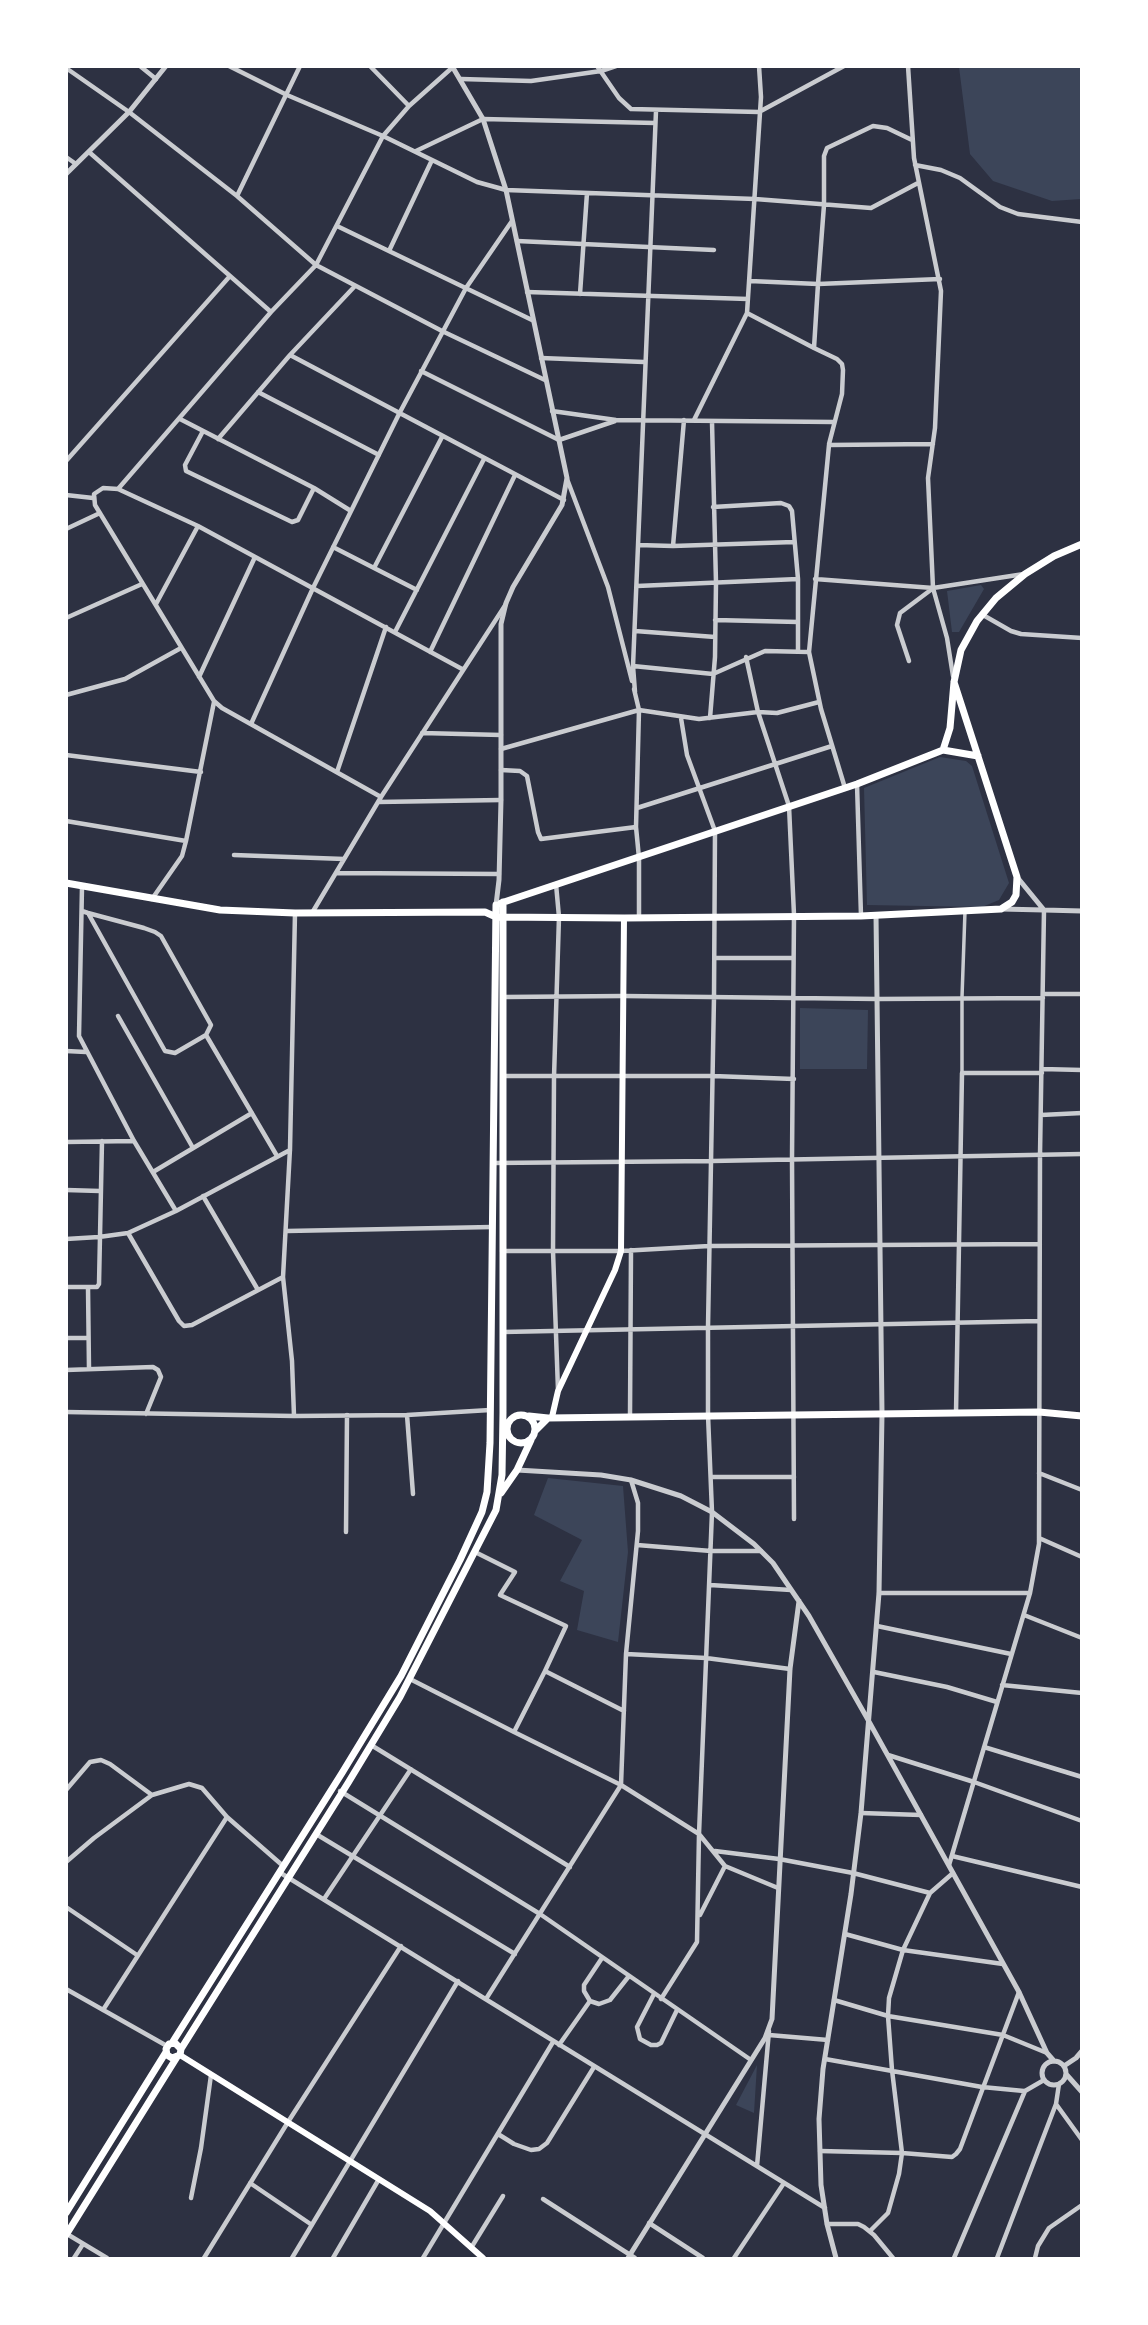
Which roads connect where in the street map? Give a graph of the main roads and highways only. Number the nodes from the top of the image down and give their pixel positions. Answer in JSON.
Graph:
{"nodes":[{"id":1,"x":1082,"y":544,"type":"edge"},
{"id":2,"x":954,"y":682,"type":"junction"},
{"id":3,"x":943,"y":750,"type":"junction"},
{"id":4,"x":978,"y":756,"type":"junction"},
{"id":5,"x":66,"y":883,"type":"edge"},
{"id":6,"x":500,"y":903,"type":"junction"},
{"id":7,"x":485,"y":912,"type":"junction"},
{"id":8,"x":500,"y":917,"type":"junction"},
{"id":9,"x":625,"y":918,"type":"junction"},
{"id":10,"x":503,"y":1412,"type":"junction"},
{"id":11,"x":490,"y":1413,"type":"junction"},
{"id":12,"x":526,"y":1415,"type":"junction"},
{"id":13,"x":516,"y":1416,"type":"junction"},
{"id":14,"x":1082,"y":1416,"type":"edge"},
{"id":15,"x":550,"y":1418,"type":"junction"},
{"id":16,"x":502,"y":1429,"type":"junction"},
{"id":17,"x":533,"y":1435,"type":"junction"},
{"id":18,"x":510,"y":1436,"type":"junction"},
{"id":19,"x":499,"y":1497,"type":"junction"},
{"id":20,"x":168,"y":2047,"type":"junction"},
{"id":21,"x":180,"y":2054,"type":"junction"},
{"id":22,"x":66,"y":2213,"type":"edge"},
{"id":23,"x":67,"y":2234,"type":"edge"},
{"id":24,"x":483,"y":2259,"type":"edge"}],
"edges":[{"from":1,"to":2,"type":"main road"},
{"from":2,"to":3,"type":"main road"},
{"from":2,"to":4,"type":"main road"},
{"from":3,"to":4,"type":"main road"},
{"from":3,"to":6,"type":"main road"},
{"from":4,"to":9,"type":"main road"},
{"from":5,"to":7,"type":"main road"},
{"from":6,"to":7,"type":"main road"},
{"from":6,"to":8,"type":"main road"},
{"from":7,"to":8,"type":"main road"},
{"from":8,"to":9,"type":"main road"},
{"from":8,"to":10,"type":"main road"},
{"from":8,"to":11,"type":"main road"},
{"from":9,"to":15,"type":"main road"},
{"from":10,"to":11,"type":"main road"},
{"from":10,"to":13,"type":"main road"},
{"from":10,"to":16,"type":"main road"},
{"from":11,"to":16,"type":"main road"},
{"from":11,"to":20,"type":"main road"},
{"from":12,"to":13,"type":"main road"},
{"from":12,"to":15,"type":"main road"},
{"from":12,"to":17,"type":"main road"},
{"from":13,"to":18,"type":"main road"},
{"from":14,"to":15,"type":"main road"},
{"from":15,"to":17,"type":"main road"},
{"from":16,"to":18,"type":"main road"},
{"from":16,"to":19,"type":"main road"},
{"from":17,"to":18,"type":"main road"},
{"from":17,"to":19,"type":"main road"},
{"from":19,"to":21,"type":"main road"},
{"from":20,"to":21,"type":"main road"},
{"from":20,"to":21,"type":"main road"},
{"from":20,"to":22,"type":"main road"},
{"from":21,"to":23,"type":"main road"},
{"from":21,"to":24,"type":"main road"}]}
